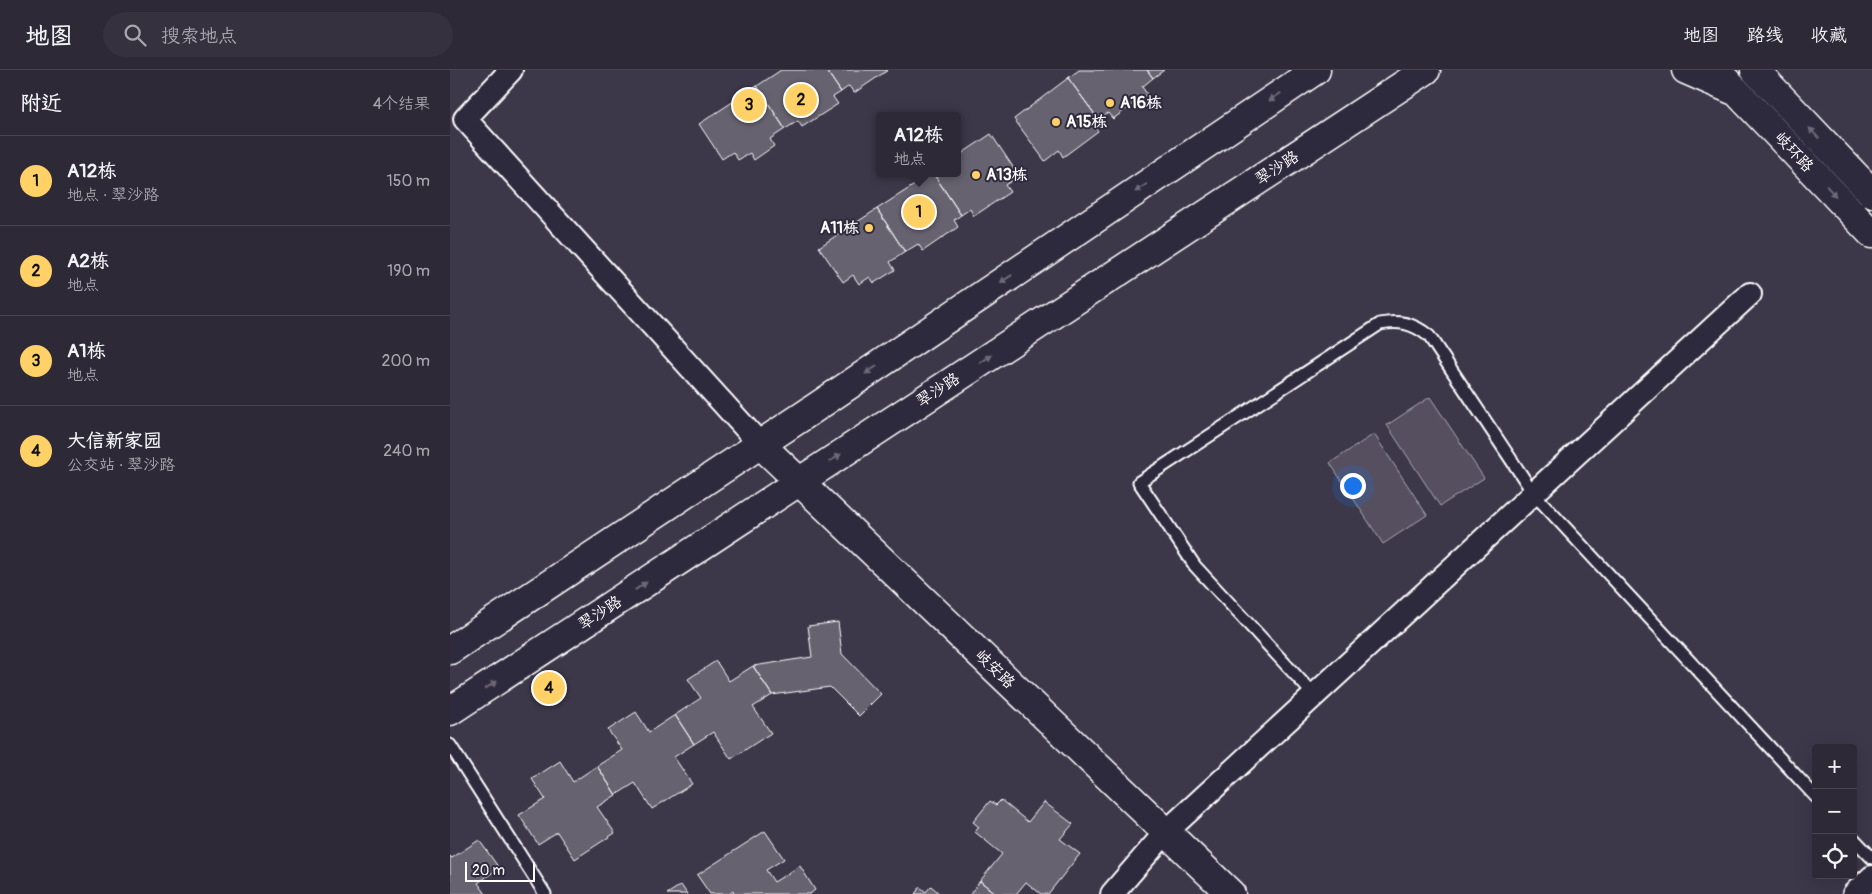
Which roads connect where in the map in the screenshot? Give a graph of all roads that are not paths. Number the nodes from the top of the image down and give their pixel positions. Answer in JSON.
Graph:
{"nodes":[{"id":1,"x":511,"y":70,"type":"edge"},
{"id":2,"x":1316,"y":70,"type":"edge"},
{"id":3,"x":1426,"y":70,"type":"edge"},
{"id":4,"x":1686,"y":70,"type":"edge"},
{"id":5,"x":1716,"y":70,"type":"edge"},
{"id":6,"x":1759,"y":72,"type":"edge"},
{"id":7,"x":1738,"y":92,"type":"junction"},
{"id":8,"x":1872,"y":193,"type":"edge"},
{"id":9,"x":1872,"y":234,"type":"edge"},
{"id":10,"x":1750,"y":294,"type":"dead end"},
{"id":11,"x":760,"y":444,"type":"junction"},
{"id":12,"x":798,"y":482,"type":"junction"},
{"id":13,"x":1534,"y":494,"type":"junction"},
{"id":14,"x":450,"y":650,"type":"edge"},
{"id":15,"x":1314,"y":695,"type":"junction"},
{"id":16,"x":450,"y":711,"type":"edge"},
{"id":17,"x":450,"y":745,"type":"edge"},
{"id":18,"x":1812,"y":793,"type":"edge"},
{"id":19,"x":1166,"y":832,"type":"junction"},
{"id":20,"x":1857,"y":842,"type":"edge"},
{"id":21,"x":1872,"y":858,"type":"edge"},
{"id":22,"x":1872,"y":877,"type":"edge"},
{"id":23,"x":546,"y":894,"type":"edge"},
{"id":24,"x":1112,"y":894,"type":"edge"},
{"id":25,"x":1231,"y":894,"type":"edge"},
{"id":26,"x":1854,"y":894,"type":"edge"}],
"edges":[{"from":1,"to":11,"type":"street"},
{"from":2,"to":11,"type":"main road","one_way":true},
{"from":12,"to":3,"type":"main road","name":"翠沙路","one_way":true},
{"from":4,"to":7,"type":"main road"},
{"from":5,"to":7,"type":"main road","name":"岐环路"},
{"from":8,"to":6,"type":"main road","name":"岐环路","one_way":true},
{"from":7,"to":9,"type":"main road","name":"岐环路","one_way":true},
{"from":10,"to":13,"type":"street"},
{"from":11,"to":12,"type":"main road","name":"岐安路"},
{"from":11,"to":14,"type":"main road"},
{"from":16,"to":12,"type":"main road","name":"翠沙路","one_way":true},
{"from":12,"to":19,"type":"main road","name":"岐安路"},
{"from":13,"to":15,"type":"street"},
{"from":13,"to":15,"type":"lane"},
{"from":13,"to":18,"type":"lane"},
{"from":15,"to":19,"type":"street"},
{"from":17,"to":23,"type":"lane"},
{"from":19,"to":24,"type":"street"},
{"from":19,"to":25,"type":"main road","name":"岐安路"},
{"from":20,"to":21,"type":"lane"},
{"from":22,"to":26,"type":"street"}]}
